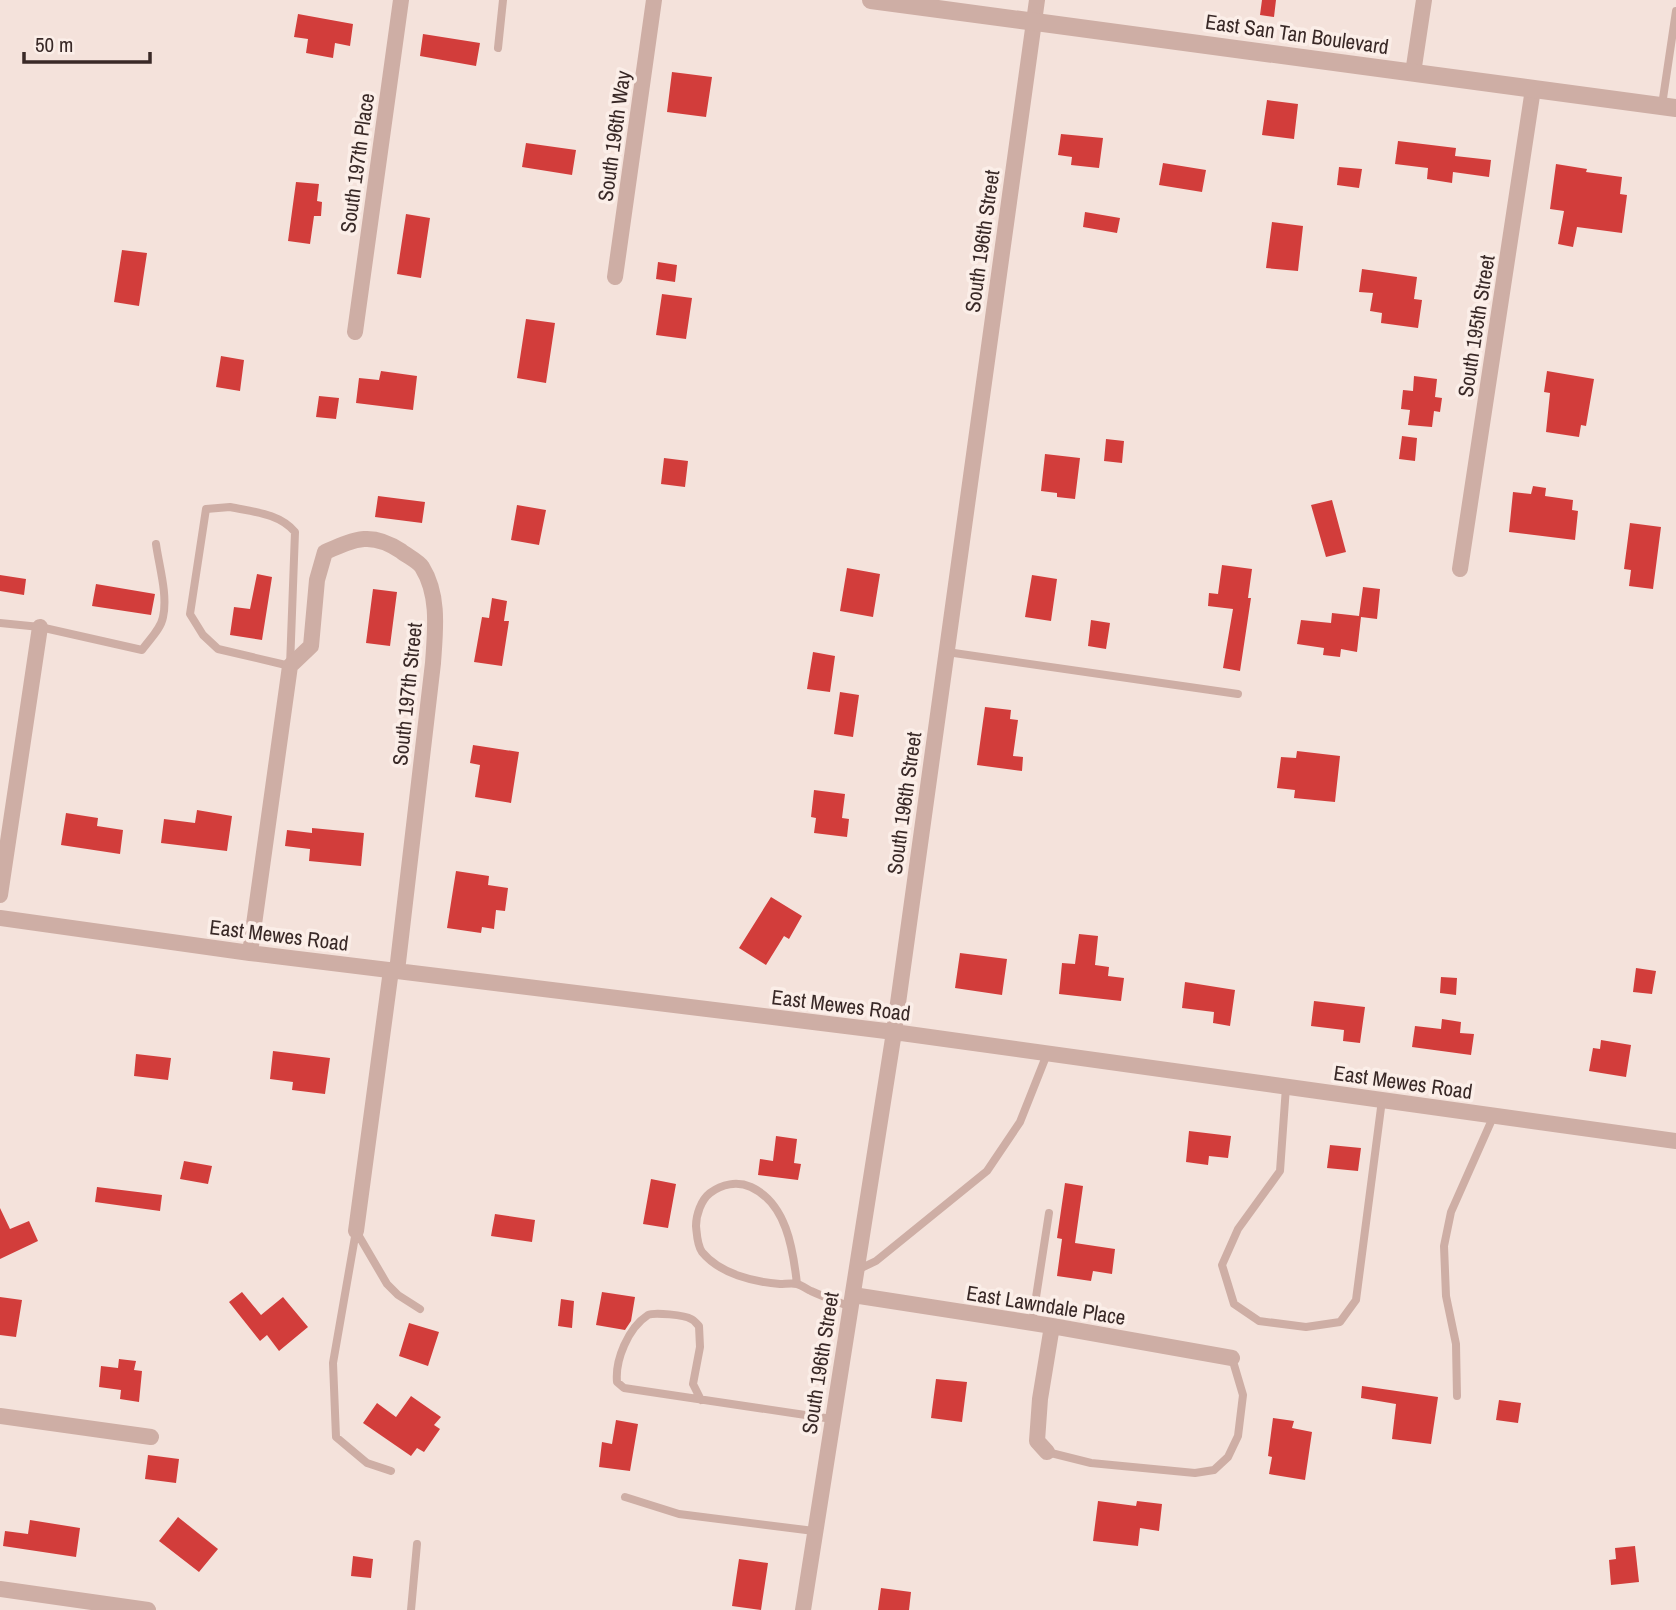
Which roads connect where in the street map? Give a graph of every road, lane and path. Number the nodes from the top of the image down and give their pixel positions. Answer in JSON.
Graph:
{"nodes":[{"id":1,"x":401,"y":0,"type":"edge"},
{"id":2,"x":503,"y":0,"type":"edge"},
{"id":3,"x":654,"y":0,"type":"edge"},
{"id":4,"x":871,"y":0,"type":"edge"},
{"id":5,"x":1037,"y":0,"type":"edge"},
{"id":6,"x":1424,"y":0,"type":"edge"},
{"id":7,"x":1676,"y":11,"type":"edge"},
{"id":8,"x":1034,"y":22,"type":"junction"},
{"id":9,"x":498,"y":48,"type":"dead end"},
{"id":10,"x":1413,"y":73,"type":"junction"},
{"id":11,"x":1533,"y":89,"type":"junction"},
{"id":12,"x":1669,"y":107,"type":"edge"},
{"id":13,"x":615,"y":277,"type":"dead end"},
{"id":14,"x":355,"y":332,"type":"dead end"},
{"id":15,"x":156,"y":544,"type":"dead end"},
{"id":16,"x":1460,"y":569,"type":"dead end"},
{"id":17,"x":0,"y":622,"type":"edge"},
{"id":18,"x":40,"y":628,"type":"junction"},
{"id":19,"x":946,"y":652,"type":"junction"},
{"id":20,"x":290,"y":666,"type":"junction"},
{"id":21,"x":1238,"y":694,"type":"dead end"},
{"id":22,"x":0,"y":895,"type":"edge"},
{"id":23,"x":0,"y":918,"type":"edge"},
{"id":24,"x":250,"y":953,"type":"junction"},
{"id":25,"x":394,"y":971,"type":"junction"},
{"id":26,"x":894,"y":1032,"type":"junction"},
{"id":27,"x":1047,"y":1054,"type":"junction"},
{"id":28,"x":1286,"y":1087,"type":"junction"},
{"id":29,"x":1382,"y":1100,"type":"junction"},
{"id":30,"x":1494,"y":1115,"type":"junction"},
{"id":31,"x":1676,"y":1141,"type":"edge"},
{"id":32,"x":1049,"y":1213,"type":"dead end"},
{"id":33,"x":356,"y":1231,"type":"junction"},
{"id":34,"x":857,"y":1269,"type":"junction"},
{"id":35,"x":797,"y":1284,"type":"junction"},
{"id":36,"x":852,"y":1301,"type":"junction"},
{"id":37,"x":420,"y":1309,"type":"dead end"},
{"id":38,"x":1032,"y":1323,"type":"junction"},
{"id":39,"x":1052,"y":1326,"type":"junction"},
{"id":40,"x":1232,"y":1358,"type":"joint"},
{"id":41,"x":1457,"y":1396,"type":"dead end"},
{"id":42,"x":701,"y":1400,"type":"junction"},
{"id":43,"x":0,"y":1416,"type":"edge"},
{"id":44,"x":832,"y":1419,"type":"junction"},
{"id":45,"x":151,"y":1437,"type":"dead end"},
{"id":46,"x":1047,"y":1452,"type":"joint"},
{"id":47,"x":391,"y":1471,"type":"dead end"},
{"id":48,"x":625,"y":1497,"type":"dead end"},
{"id":49,"x":814,"y":1531,"type":"junction"},
{"id":50,"x":417,"y":1544,"type":"dead end"},
{"id":51,"x":0,"y":1589,"type":"edge"},
{"id":52,"x":148,"y":1610,"type":"edge"},
{"id":53,"x":411,"y":1610,"type":"edge"},
{"id":54,"x":803,"y":1610,"type":"edge"}],
"edges":[{"from":1,"to":14,"type":"street","name":"South 197th Place"},
{"from":2,"to":9,"type":"lane"},
{"from":3,"to":13,"type":"street","name":"South 196th Way"},
{"from":4,"to":8,"type":"street","name":"East San Tan Boulevard"},
{"from":5,"to":8,"type":"street","name":"South 196th Street"},
{"from":6,"to":10,"type":"street"},
{"from":7,"to":12,"type":"lane"},
{"from":8,"to":10,"type":"street","name":"East San Tan Boulevard"},
{"from":8,"to":19,"type":"street","name":"South 196th Street"},
{"from":10,"to":11,"type":"street","name":"East San Tan Boulevard"},
{"from":11,"to":12,"type":"street","name":"East San Tan Boulevard"},
{"from":11,"to":16,"type":"street","name":"South 195th Street"},
{"from":15,"to":18,"type":"lane"},
{"from":17,"to":18,"type":"lane"},
{"from":18,"to":22,"type":"street"},
{"from":19,"to":21,"type":"lane"},
{"from":19,"to":26,"type":"street","name":"South 196th Street"},
{"from":20,"to":20,"type":"lane"},
{"from":20,"to":24,"type":"street"},
{"from":20,"to":25,"type":"street","name":"South 197th Street"},
{"from":23,"to":24,"type":"street","name":"East Mewes Road"},
{"from":24,"to":25,"type":"street","name":"East Mewes Road"},
{"from":25,"to":26,"type":"street","name":"East Mewes Road"},
{"from":25,"to":33,"type":"street","name":"South 197th Street"},
{"from":26,"to":27,"type":"street","name":"East Mewes Road"},
{"from":26,"to":34,"type":"street","name":"South 196th Street"},
{"from":27,"to":28,"type":"street","name":"East Mewes Road"},
{"from":27,"to":34,"type":"lane"},
{"from":28,"to":29,"type":"street","name":"East Mewes Road"},
{"from":28,"to":29,"type":"lane"},
{"from":29,"to":30,"type":"street","name":"East Mewes Road"},
{"from":30,"to":31,"type":"street","name":"East Mewes Road"},
{"from":30,"to":41,"type":"lane"},
{"from":32,"to":38,"type":"lane"},
{"from":33,"to":37,"type":"lane"},
{"from":33,"to":47,"type":"lane"},
{"from":34,"to":36,"type":"street","name":"South 196th Street"},
{"from":35,"to":35,"type":"lane"},
{"from":35,"to":36,"type":"lane"},
{"from":36,"to":38,"type":"street","name":"East Lawndale Place"},
{"from":36,"to":44,"type":"street","name":"South 196th Street"},
{"from":38,"to":39,"type":"street","name":"East Lawndale Place"},
{"from":39,"to":40,"type":"street","name":"East Lawndale Place"},
{"from":39,"to":46,"type":"street"},
{"from":40,"to":46,"type":"lane"},
{"from":42,"to":42,"type":"lane"},
{"from":42,"to":44,"type":"lane"},
{"from":43,"to":45,"type":"street"},
{"from":44,"to":49,"type":"street","name":"South 196th Street"},
{"from":48,"to":49,"type":"lane"},
{"from":49,"to":54,"type":"street","name":"South 196th Street"},
{"from":50,"to":53,"type":"lane"},
{"from":51,"to":52,"type":"street"}]}
